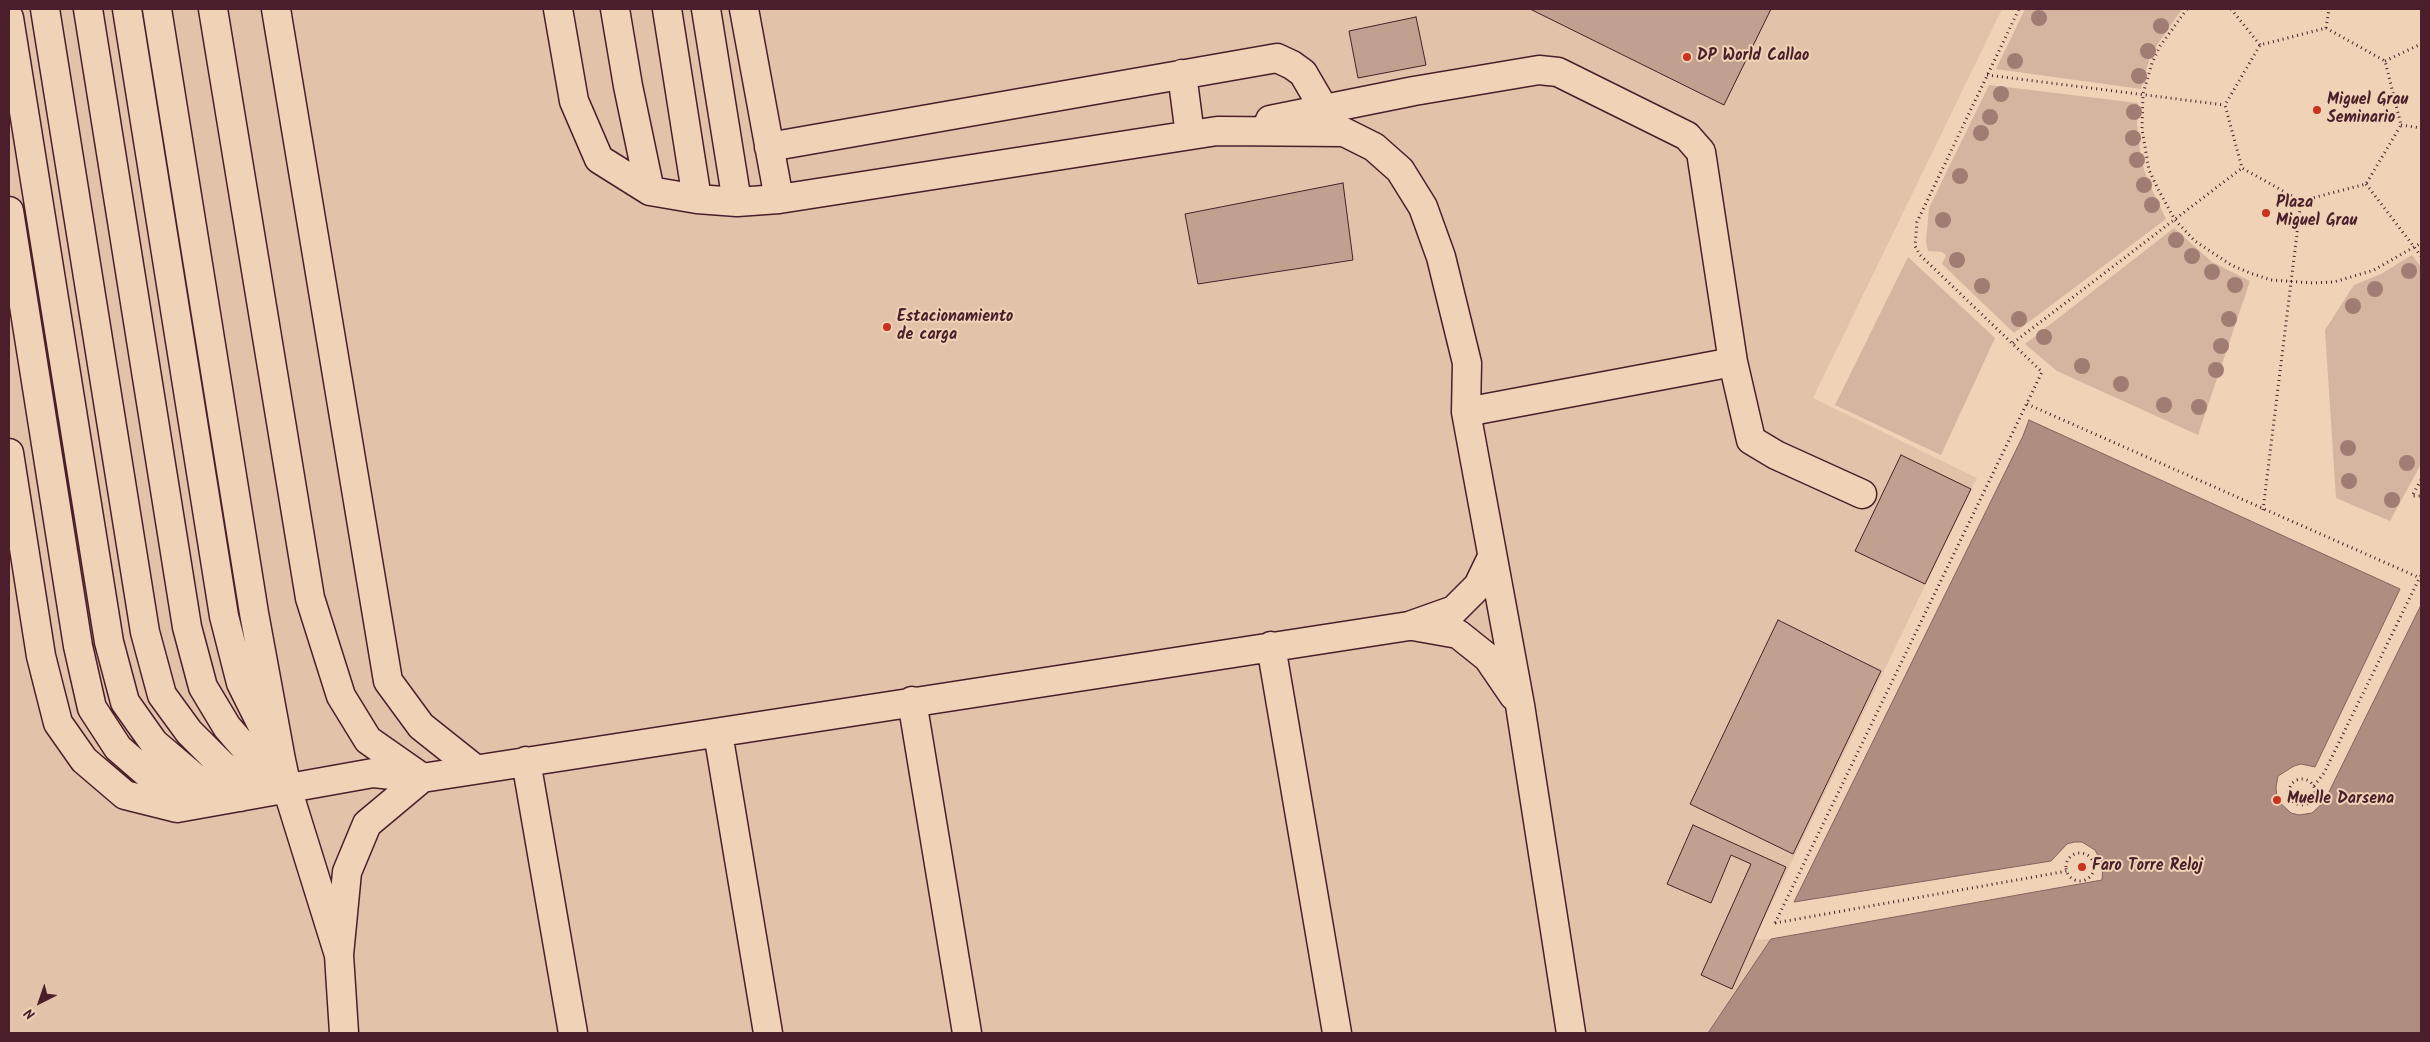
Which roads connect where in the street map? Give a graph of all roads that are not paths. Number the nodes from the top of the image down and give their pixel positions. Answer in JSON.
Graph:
{"nodes":[{"id":1,"x":45,"y":9,"type":"edge"},
{"id":2,"x":88,"y":9,"type":"edge"},
{"id":3,"x":126,"y":9,"type":"edge"},
{"id":4,"x":157,"y":9,"type":"edge"},
{"id":5,"x":213,"y":9,"type":"edge"},
{"id":6,"x":276,"y":9,"type":"edge"},
{"id":7,"x":558,"y":9,"type":"edge"},
{"id":8,"x":615,"y":9,"type":"edge"},
{"id":9,"x":667,"y":9,"type":"edge"},
{"id":10,"x":706,"y":9,"type":"edge"},
{"id":11,"x":744,"y":9,"type":"edge"},
{"id":12,"x":9,"y":18,"type":"edge"},
{"id":13,"x":1182,"y":74,"type":"junction"},
{"id":14,"x":1324,"y":109,"type":"junction"},
{"id":15,"x":1217,"y":131,"type":"junction"},
{"id":16,"x":1190,"y":135,"type":"junction"},
{"id":17,"x":769,"y":147,"type":"junction"},
{"id":18,"x":650,"y":191,"type":"junction"},
{"id":19,"x":697,"y":199,"type":"junction"},
{"id":20,"x":779,"y":199,"type":"junction"},
{"id":21,"x":737,"y":202,"type":"junction"},
{"id":22,"x":9,"y":212,"type":"edge"},
{"id":23,"x":1733,"y":362,"type":"junction"},
{"id":24,"x":1466,"y":412,"type":"junction"},
{"id":25,"x":9,"y":453,"type":"edge"},
{"id":26,"x":1862,"y":494,"type":"dead end"},
{"id":27,"x":1492,"y":556,"type":"junction"},
{"id":28,"x":1409,"y":626,"type":"junction"},
{"id":29,"x":1271,"y":646,"type":"junction"},
{"id":30,"x":912,"y":701,"type":"junction"},
{"id":31,"x":1520,"y":705,"type":"junction"},
{"id":32,"x":718,"y":733,"type":"junction"},
{"id":33,"x":281,"y":760,"type":"junction"},
{"id":34,"x":526,"y":761,"type":"junction"},
{"id":35,"x":476,"y":769,"type":"junction"},
{"id":36,"x":422,"y":778,"type":"junction"},
{"id":37,"x":287,"y":788,"type":"junction"},
{"id":38,"x":250,"y":795,"type":"junction"},
{"id":39,"x":201,"y":804,"type":"junction"},
{"id":40,"x":339,"y":956,"type":"junction"},
{"id":41,"x":344,"y":1033,"type":"edge"},
{"id":42,"x":573,"y":1033,"type":"edge"},
{"id":43,"x":768,"y":1033,"type":"edge"},
{"id":44,"x":966,"y":1033,"type":"edge"},
{"id":45,"x":1337,"y":1033,"type":"edge"},
{"id":46,"x":1571,"y":1033,"type":"edge"}],
"edges":[{"from":1,"to":38,"type":"lane"},
{"from":2,"to":37,"type":"lane"},
{"from":3,"to":33,"type":"lane"},
{"from":4,"to":33,"type":"lane"},
{"from":5,"to":36,"type":"lane"},
{"from":6,"to":35,"type":"lane"},
{"from":7,"to":18,"type":"lane"},
{"from":8,"to":18,"type":"lane"},
{"from":9,"to":19,"type":"lane"},
{"from":10,"to":21,"type":"lane"},
{"from":11,"to":17,"type":"lane"},
{"from":12,"to":38,"type":"lane"},
{"from":13,"to":14,"type":"lane"},
{"from":13,"to":16,"type":"lane"},
{"from":13,"to":17,"type":"lane"},
{"from":14,"to":15,"type":"lane"},
{"from":14,"to":23,"type":"lane"},
{"from":15,"to":16,"type":"lane"},
{"from":15,"to":24,"type":"lane"},
{"from":16,"to":20,"type":"lane"},
{"from":17,"to":20,"type":"lane"},
{"from":18,"to":19,"type":"lane"},
{"from":19,"to":21,"type":"lane"},
{"from":20,"to":21,"type":"lane"},
{"from":22,"to":39,"type":"lane"},
{"from":23,"to":24,"type":"lane"},
{"from":23,"to":26,"type":"lane"},
{"from":24,"to":27,"type":"lane"},
{"from":25,"to":39,"type":"lane"},
{"from":27,"to":28,"type":"lane"},
{"from":27,"to":31,"type":"lane"},
{"from":28,"to":29,"type":"lane"},
{"from":28,"to":31,"type":"lane"},
{"from":29,"to":30,"type":"lane"},
{"from":29,"to":45,"type":"lane"},
{"from":30,"to":32,"type":"lane"},
{"from":30,"to":44,"type":"lane"},
{"from":31,"to":46,"type":"lane"},
{"from":32,"to":34,"type":"lane"},
{"from":32,"to":43,"type":"lane"},
{"from":33,"to":37,"type":"lane"},
{"from":34,"to":35,"type":"lane"},
{"from":34,"to":42,"type":"lane"},
{"from":35,"to":36,"type":"lane"},
{"from":36,"to":37,"type":"lane"},
{"from":36,"to":40,"type":"lane"},
{"from":37,"to":38,"type":"lane"},
{"from":37,"to":40,"type":"lane"},
{"from":38,"to":39,"type":"lane"},
{"from":40,"to":41,"type":"lane"}]}
